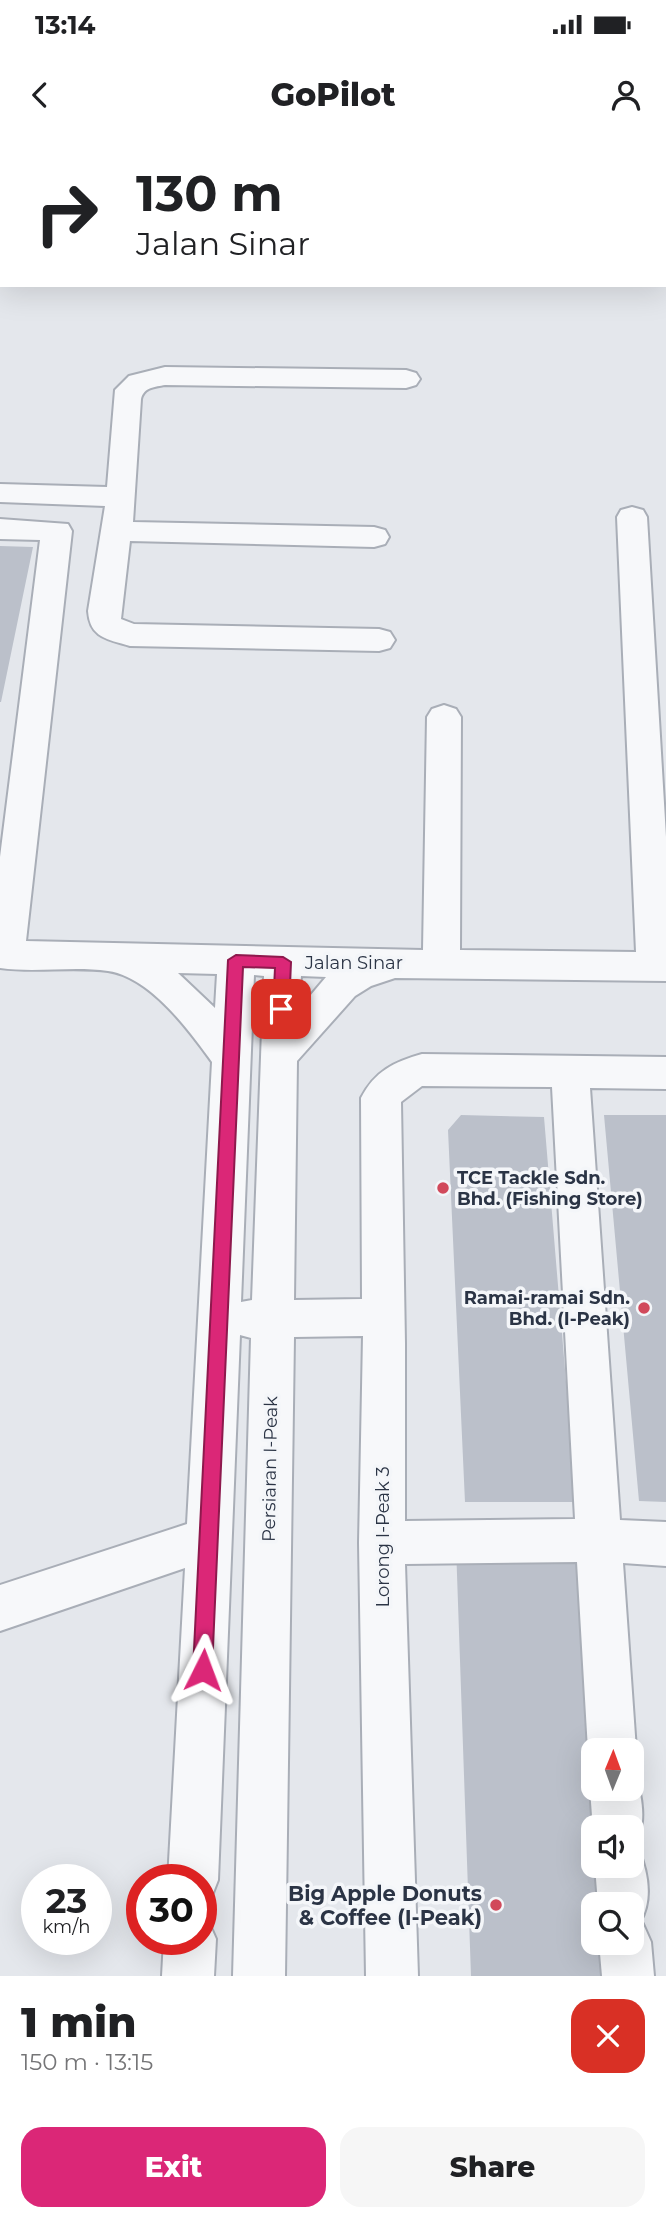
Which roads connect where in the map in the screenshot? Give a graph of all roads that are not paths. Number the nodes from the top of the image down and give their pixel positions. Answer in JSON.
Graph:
{"nodes":[{"id":1,"x":406,"y":379,"type":"dead end"},
{"id":2,"x":0,"y":492,"type":"edge"},
{"id":3,"x":64,"y":494,"type":"junction"},
{"id":4,"x":122,"y":497,"type":"junction"},
{"id":5,"x":632,"y":517,"type":"dead end"},
{"id":6,"x":0,"y":529,"type":"edge"},
{"id":7,"x":57,"y":531,"type":"junction"},
{"id":8,"x":118,"y":531,"type":"junction"},
{"id":9,"x":374,"y":537,"type":"dead end"},
{"id":10,"x":379,"y":640,"type":"dead end"},
{"id":11,"x":444,"y":717,"type":"dead end"},
{"id":12,"x":9,"y":875,"type":"edge"},
{"id":13,"x":3,"y":955,"type":"edge"},
{"id":14,"x":116,"y":959,"type":"junction"},
{"id":15,"x":236,"y":960,"type":"junction"},
{"id":16,"x":283,"y":962,"type":"junction"},
{"id":17,"x":401,"y":963,"type":"junction"},
{"id":18,"x":441,"y":964,"type":"junction"},
{"id":19,"x":661,"y":967,"type":"edge"},
{"id":20,"x":278,"y":1056,"type":"junction"},
{"id":21,"x":232,"y":1060,"type":"junction"},
{"id":22,"x":570,"y":1071,"type":"junction"},
{"id":23,"x":666,"y":1073,"type":"edge"},
{"id":24,"x":383,"y":1317,"type":"junction"},
{"id":25,"x":220,"y":1319,"type":"junction"},
{"id":26,"x":273,"y":1319,"type":"junction"},
{"id":27,"x":209,"y":1538,"type":"junction"},
{"id":28,"x":598,"y":1540,"type":"junction"},
{"id":29,"x":382,"y":1543,"type":"junction"},
{"id":30,"x":666,"y":1544,"type":"edge"},
{"id":31,"x":0,"y":1608,"type":"edge"},
{"id":32,"x":611,"y":1738,"type":"edge"},
{"id":33,"x":194,"y":1864,"type":"edge"},
{"id":34,"x":189,"y":1955,"type":"edge"},
{"id":35,"x":626,"y":1955,"type":"edge"},
{"id":36,"x":188,"y":1976,"type":"edge"},
{"id":37,"x":259,"y":1976,"type":"edge"},
{"id":38,"x":392,"y":1976,"type":"edge"},
{"id":39,"x":628,"y":1976,"type":"edge"}],
"edges":[{"from":1,"to":4,"type":"street"},
{"from":2,"to":3,"type":"street"},
{"from":3,"to":4,"type":"street"},
{"from":3,"to":7,"type":"street"},
{"from":4,"to":8,"type":"street"},
{"from":5,"to":19,"type":"street"},
{"from":6,"to":7,"type":"street"},
{"from":7,"to":12,"type":"street"},
{"from":8,"to":9,"type":"street"},
{"from":8,"to":10,"type":"street"},
{"from":11,"to":18,"type":"street"},
{"from":12,"to":13,"type":"street"},
{"from":13,"to":14,"type":"street","name":"Jalan Sinar"},
{"from":14,"to":15,"type":"street","name":"Jalan Sinar"},
{"from":14,"to":21,"type":"street"},
{"from":15,"to":16,"type":"street","name":"Jalan Sinar"},
{"from":15,"to":21,"type":"street"},
{"from":16,"to":17,"type":"street","name":"Jalan Sinar"},
{"from":16,"to":20,"type":"street","name":"Persiaran I-Peak"},
{"from":17,"to":18,"type":"street","name":"Jalan Sinar"},
{"from":17,"to":20,"type":"street"},
{"from":18,"to":19,"type":"street","name":"Jalan Sinar"},
{"from":20,"to":26,"type":"street","name":"Persiaran I-Peak"},
{"from":21,"to":25,"type":"street"},
{"from":22,"to":23,"type":"street"},
{"from":22,"to":24,"type":"street","name":"Lorong I-Peak 3"},
{"from":22,"to":28,"type":"street"},
{"from":24,"to":26,"type":"street"},
{"from":24,"to":29,"type":"street","name":"Lorong I-Peak 3"},
{"from":25,"to":26,"type":"street"},
{"from":25,"to":27,"type":"street"},
{"from":26,"to":37,"type":"street","name":"Persiaran I-Peak"},
{"from":27,"to":31,"type":"street"},
{"from":27,"to":33,"type":"street"},
{"from":28,"to":29,"type":"street"},
{"from":28,"to":30,"type":"street"},
{"from":28,"to":32,"type":"street"},
{"from":29,"to":38,"type":"street","name":"Lorong I-Peak 3"},
{"from":34,"to":36,"type":"street"},
{"from":35,"to":39,"type":"street"}]}
